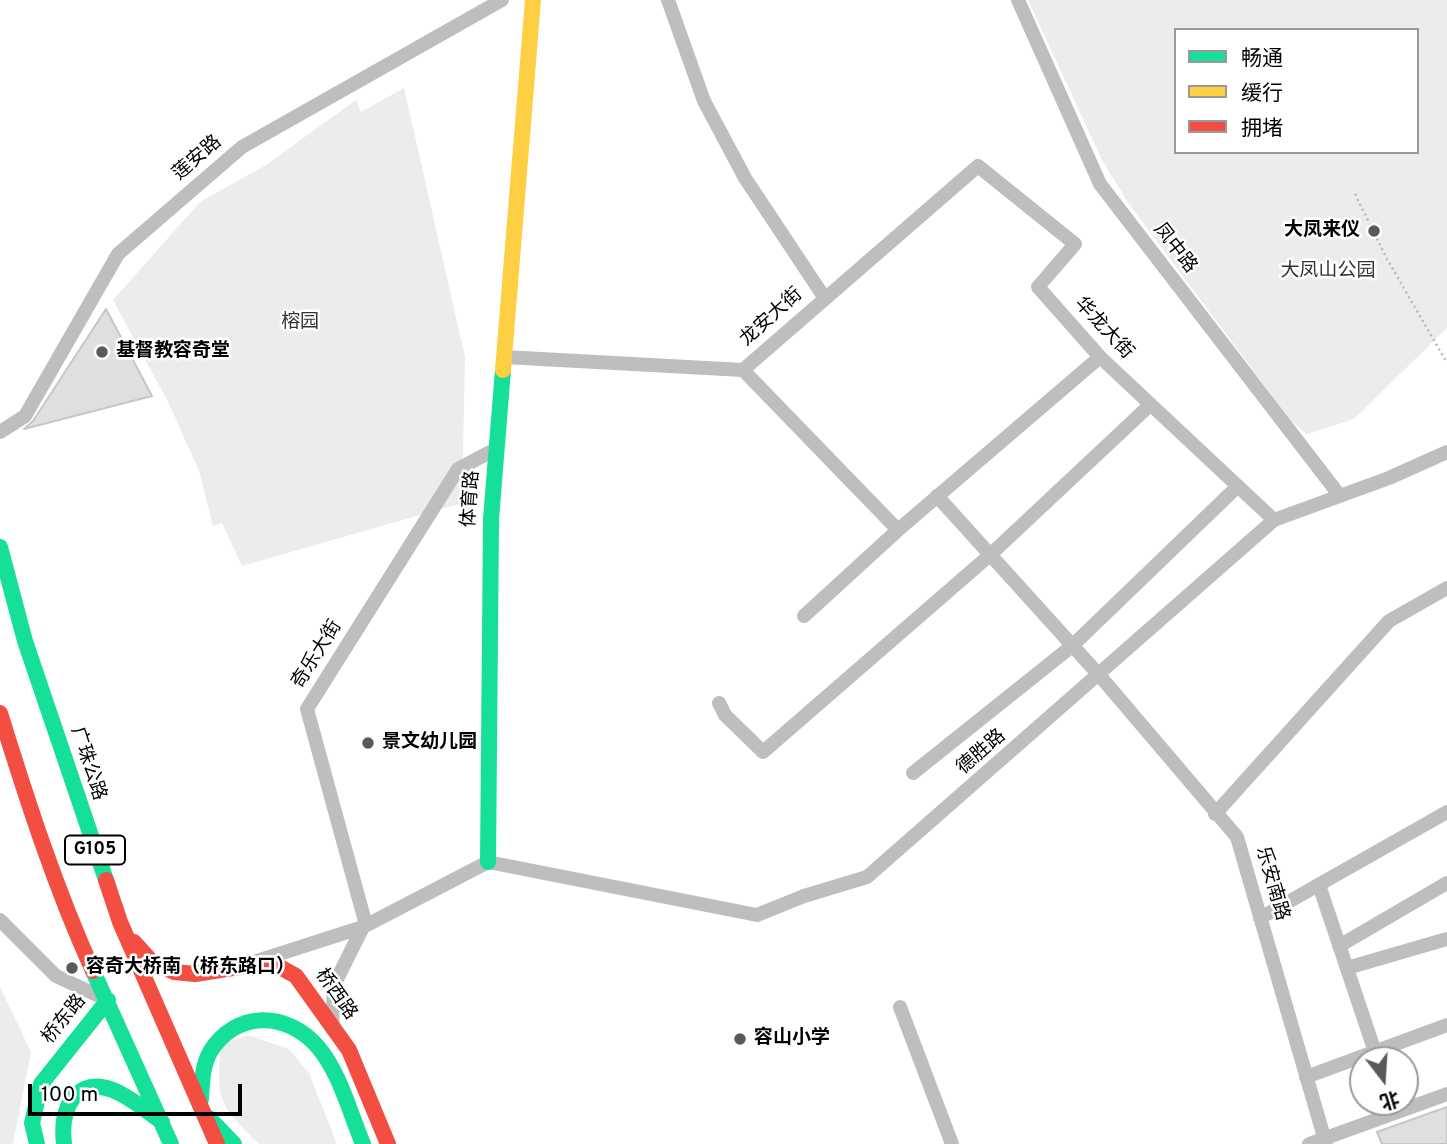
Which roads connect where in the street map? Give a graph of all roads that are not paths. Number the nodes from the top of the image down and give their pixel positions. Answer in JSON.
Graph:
{"nodes":[{"id":1,"x":502,"y":0,"type":"edge"},
{"id":2,"x":533,"y":0,"type":"edge"},
{"id":3,"x":668,"y":0,"type":"edge"},
{"id":4,"x":1018,"y":0,"type":"edge"},
{"id":5,"x":978,"y":166,"type":"joint"},
{"id":6,"x":824,"y":297,"type":"junction"},
{"id":7,"x":503,"y":357,"type":"junction"},
{"id":8,"x":1100,"y":357,"type":"junction"},
{"id":9,"x":743,"y":370,"type":"junction"},
{"id":10,"x":1150,"y":405,"type":"junction"},
{"id":11,"x":0,"y":432,"type":"edge"},
{"id":12,"x":496,"y":449,"type":"junction"},
{"id":13,"x":1447,"y":452,"type":"edge"},
{"id":14,"x":1238,"y":486,"type":"junction"},
{"id":15,"x":937,"y":496,"type":"junction"},
{"id":16,"x":1340,"y":496,"type":"junction"},
{"id":17,"x":1274,"y":520,"type":"junction"},
{"id":18,"x":898,"y":530,"type":"junction"},
{"id":19,"x":0,"y":547,"type":"edge"},
{"id":20,"x":990,"y":555,"type":"junction"},
{"id":21,"x":1447,"y":588,"type":"edge"},
{"id":22,"x":804,"y":616,"type":"dead end"},
{"id":23,"x":1072,"y":646,"type":"junction"},
{"id":24,"x":1100,"y":676,"type":"junction"},
{"id":25,"x":719,"y":703,"type":"dead end"},
{"id":26,"x":0,"y":713,"type":"edge"},
{"id":27,"x":914,"y":773,"type":"dead end"},
{"id":28,"x":1447,"y":812,"type":"edge"},
{"id":29,"x":1215,"y":814,"type":"junction"},
{"id":30,"x":488,"y":862,"type":"junction"},
{"id":31,"x":1447,"y":883,"type":"edge"},
{"id":32,"x":1319,"y":885,"type":"junction"},
{"id":33,"x":1260,"y":918,"type":"junction"},
{"id":34,"x":0,"y":920,"type":"edge"},
{"id":35,"x":120,"y":922,"type":"junction"},
{"id":36,"x":365,"y":926,"type":"junction"},
{"id":37,"x":1447,"y":939,"type":"edge"},
{"id":38,"x":1339,"y":946,"type":"junction"},
{"id":39,"x":243,"y":966,"type":"junction"},
{"id":40,"x":1347,"y":968,"type":"junction"},
{"id":41,"x":108,"y":1000,"type":"junction"},
{"id":42,"x":900,"y":1007,"type":"dead end"},
{"id":43,"x":1447,"y":1024,"type":"edge"},
{"id":44,"x":332,"y":1028,"type":"junction"},
{"id":45,"x":1373,"y":1046,"type":"edge"},
{"id":46,"x":1390,"y":1046,"type":"edge"},
{"id":47,"x":1349,"y":1061,"type":"edge"},
{"id":48,"x":1306,"y":1077,"type":"junction"},
{"id":49,"x":1447,"y":1094,"type":"edge"},
{"id":50,"x":202,"y":1111,"type":"junction"},
{"id":51,"x":162,"y":1122,"type":"junction"},
{"id":52,"x":1325,"y":1141,"type":"edge"},
{"id":53,"x":37,"y":1144,"type":"edge"},
{"id":54,"x":64,"y":1144,"type":"edge"},
{"id":55,"x":153,"y":1144,"type":"edge"},
{"id":56,"x":171,"y":1144,"type":"edge"},
{"id":57,"x":217,"y":1144,"type":"edge"},
{"id":58,"x":234,"y":1144,"type":"edge"},
{"id":59,"x":363,"y":1144,"type":"edge"},
{"id":60,"x":388,"y":1144,"type":"edge"},
{"id":61,"x":952,"y":1144,"type":"edge"},
{"id":62,"x":1309,"y":1144,"type":"edge"}],
"edges":[{"from":1,"to":11,"type":"street","name":"莲安路"},
{"from":2,"to":7,"type":"main road","name":"体育路"},
{"from":3,"to":6,"type":"street"},
{"from":4,"to":16,"type":"street","name":"凤中路"},
{"from":5,"to":6,"type":"street","name":"龙安大街"},
{"from":5,"to":8,"type":"street","name":"华龙大街"},
{"from":6,"to":9,"type":"street","name":"龙安大街"},
{"from":7,"to":9,"type":"street","name":"龙安大街"},
{"from":7,"to":12,"type":"main road","name":"体育路"},
{"from":8,"to":10,"type":"street","name":"华龙大街"},
{"from":8,"to":15,"type":"street"},
{"from":9,"to":18,"type":"street"},
{"from":10,"to":14,"type":"street","name":"华龙大街"},
{"from":10,"to":20,"type":"street"},
{"from":12,"to":30,"type":"main road","name":"体育路"},
{"from":12,"to":36,"type":"street","name":"奇乐大街"},
{"from":13,"to":16,"type":"street","name":"德胜路"},
{"from":14,"to":17,"type":"street","name":"华龙大街"},
{"from":14,"to":23,"type":"street"},
{"from":15,"to":18,"type":"street"},
{"from":15,"to":20,"type":"street","name":"乐安南路"},
{"from":16,"to":17,"type":"street","name":"德胜路"},
{"from":17,"to":24,"type":"street","name":"德胜路"},
{"from":18,"to":22,"type":"street"},
{"from":19,"to":35,"type":"main road","name":"广珠公路","number":"G105"},
{"from":20,"to":23,"type":"street","name":"乐安南路"},
{"from":20,"to":25,"type":"street"},
{"from":21,"to":29,"type":"street"},
{"from":23,"to":24,"type":"street","name":"乐安南路"},
{"from":23,"to":27,"type":"street"},
{"from":24,"to":29,"type":"street","name":"乐安南路"},
{"from":24,"to":30,"type":"street","name":"德胜路"},
{"from":26,"to":41,"type":"main road","number":"G105"},
{"from":28,"to":32,"type":"street"},
{"from":29,"to":33,"type":"street","name":"乐安南路"},
{"from":30,"to":36,"type":"street"},
{"from":31,"to":38,"type":"street"},
{"from":32,"to":33,"type":"street"},
{"from":32,"to":38,"type":"street"},
{"from":33,"to":48,"type":"street","name":"乐安南路"},
{"from":34,"to":41,"type":"street"},
{"from":35,"to":39,"type":"main road","name":"桥西路"},
{"from":35,"to":50,"type":"main road","name":"广珠公路","number":"G105"},
{"from":36,"to":39,"type":"street"},
{"from":36,"to":44,"type":"street"},
{"from":37,"to":40,"type":"street"},
{"from":38,"to":40,"type":"street"},
{"from":39,"to":44,"type":"main road","name":"桥西路"},
{"from":40,"to":45,"type":"street"},
{"from":41,"to":51,"type":"main road","number":"G105"},
{"from":41,"to":53,"type":"main road","name":"桥东路"},
{"from":42,"to":61,"type":"street"},
{"from":43,"to":46,"type":"street"},
{"from":44,"to":60,"type":"main road","name":"桥西路"},
{"from":47,"to":48,"type":"street"},
{"from":48,"to":52,"type":"street","name":"乐安南路"},
{"from":49,"to":52,"type":"street"},
{"from":50,"to":57,"type":"main road","name":"广珠公路","number":"G105"},
{"from":50,"to":58,"type":"main road"},
{"from":50,"to":59,"type":"main road"},
{"from":51,"to":54,"type":"main road"},
{"from":51,"to":55,"type":"main road"},
{"from":51,"to":56,"type":"main road","number":"G105"},
{"from":52,"to":62,"type":"street"}]}
